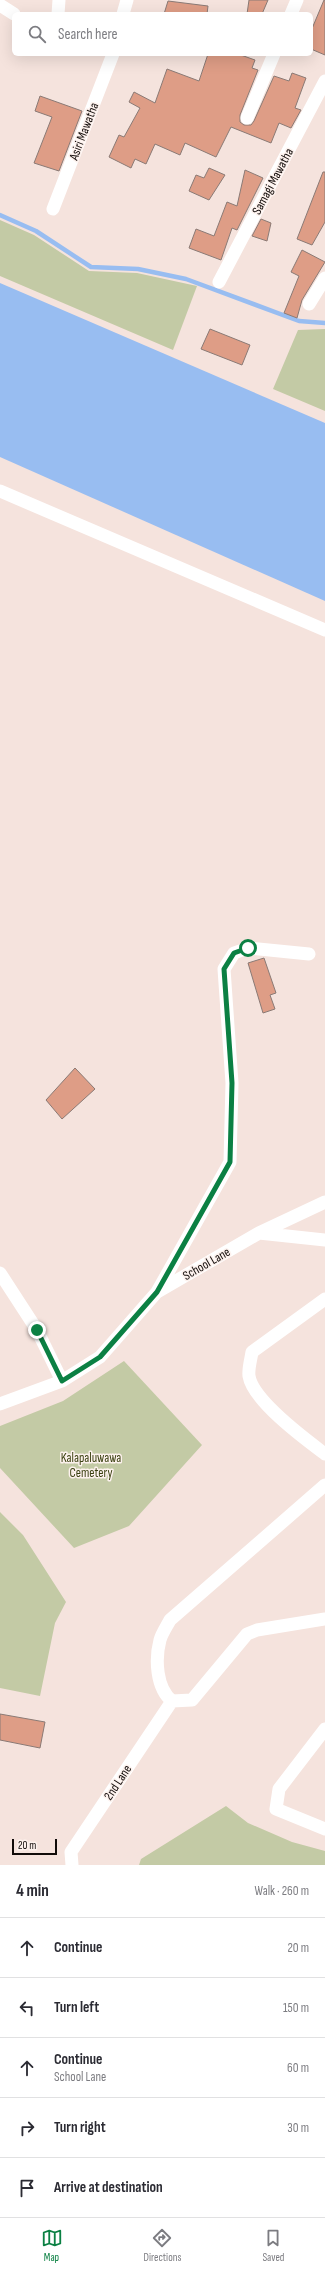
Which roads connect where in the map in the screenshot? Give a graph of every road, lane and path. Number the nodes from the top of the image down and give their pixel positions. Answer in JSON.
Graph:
{"nodes":[{"id":1,"x":59,"y":0,"type":"edge"},
{"id":2,"x":127,"y":0,"type":"edge"},
{"id":3,"x":297,"y":0,"type":"edge"},
{"id":4,"x":0,"y":5,"type":"edge"},
{"id":5,"x":58,"y":12,"type":"edge"},
{"id":6,"x":124,"y":12,"type":"edge"},
{"id":7,"x":292,"y":12,"type":"edge"},
{"id":8,"x":12,"y":13,"type":"edge"},
{"id":9,"x":112,"y":56,"type":"edge"},
{"id":10,"x":273,"y":56,"type":"edge"},
{"id":11,"x":325,"y":81,"type":"edge"},
{"id":12,"x":247,"y":118,"type":"dead end"},
{"id":13,"x":53,"y":209,"type":"dead end"},
{"id":14,"x":325,"y":278,"type":"edge"},
{"id":15,"x":218,"y":282,"type":"dead end"},
{"id":16,"x":309,"y":304,"type":"dead end"},
{"id":17,"x":0,"y":491,"type":"edge"},
{"id":18,"x":325,"y":630,"type":"edge"},
{"id":19,"x":309,"y":954,"type":"dead end"},
{"id":20,"x":325,"y":1202,"type":"edge"},
{"id":21,"x":259,"y":1233,"type":"junction"},
{"id":22,"x":325,"y":1240,"type":"edge"},
{"id":23,"x":0,"y":1273,"type":"edge"},
{"id":24,"x":157,"y":1292,"type":"junction"},
{"id":25,"x":325,"y":1299,"type":"edge"},
{"id":26,"x":62,"y":1381,"type":"junction"},
{"id":27,"x":0,"y":1404,"type":"edge"},
{"id":28,"x":325,"y":1454,"type":"edge"},
{"id":29,"x":325,"y":1486,"type":"edge"},
{"id":30,"x":325,"y":1619,"type":"edge"},
{"id":31,"x":172,"y":1701,"type":"junction"},
{"id":32,"x":325,"y":1730,"type":"edge"},
{"id":33,"x":325,"y":1829,"type":"edge"},
{"id":34,"x":72,"y":1865,"type":"edge"}],
"edges":[{"from":1,"to":5,"type":"street"},
{"from":2,"to":6,"type":"street"},
{"from":3,"to":7,"type":"street"},
{"from":4,"to":8,"type":"street"},
{"from":9,"to":13,"type":"street","name":"Asiri Mawatha"},
{"from":10,"to":12,"type":"street"},
{"from":11,"to":15,"type":"street","name":"Samagi Mawatha"},
{"from":14,"to":16,"type":"street"},
{"from":17,"to":18,"type":"street"},
{"from":19,"to":24,"type":"street"},
{"from":20,"to":21,"type":"street","name":"School Lane"},
{"from":21,"to":22,"type":"street"},
{"from":21,"to":24,"type":"street","name":"School Lane"},
{"from":23,"to":26,"type":"street"},
{"from":24,"to":26,"type":"street","name":"School Lane"},
{"from":25,"to":28,"type":"street"},
{"from":26,"to":27,"type":"street","name":"School Lane"},
{"from":29,"to":31,"type":"street"},
{"from":30,"to":31,"type":"street"},
{"from":31,"to":34,"type":"street","name":"2nd Lane"},
{"from":32,"to":33,"type":"street"}]}
